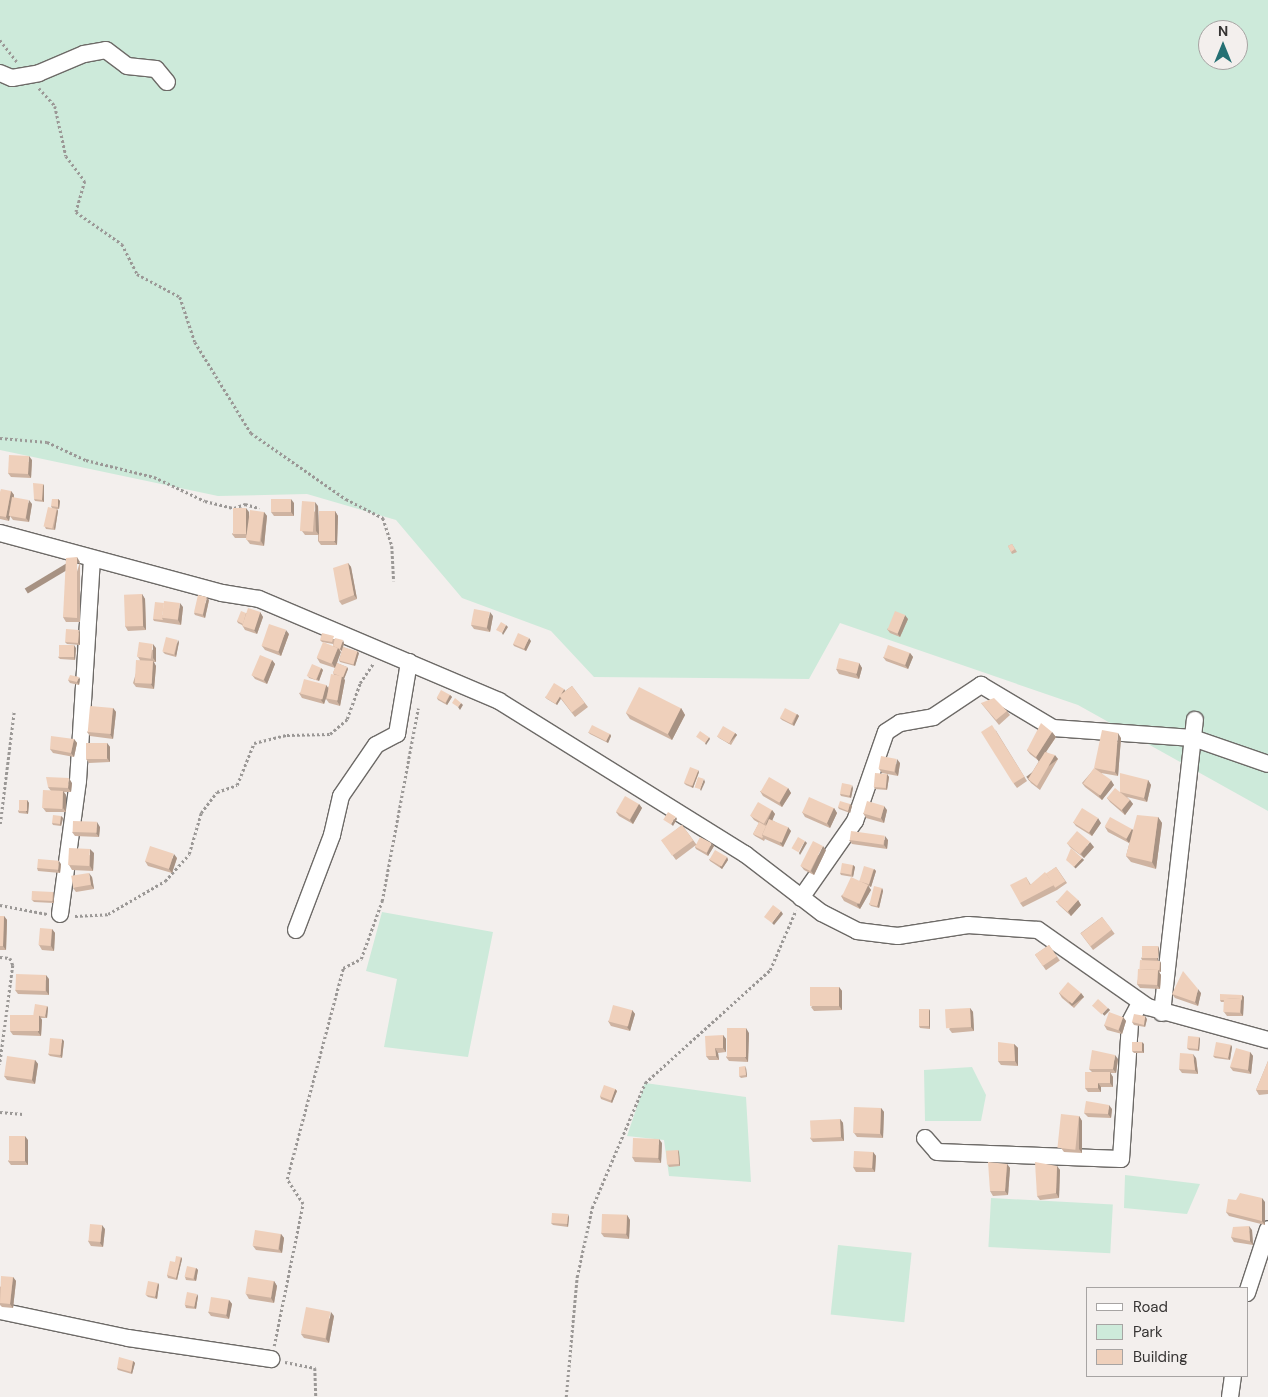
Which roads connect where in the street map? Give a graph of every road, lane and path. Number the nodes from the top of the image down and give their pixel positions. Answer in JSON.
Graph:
{"nodes":[{"id":1,"x":0,"y":40,"type":"edge"},
{"id":2,"x":0,"y":73,"type":"edge"},
{"id":3,"x":28,"y":76,"type":"junction"},
{"id":4,"x":167,"y":82,"type":"dead end"},
{"id":5,"x":0,"y":438,"type":"edge"},
{"id":6,"x":259,"y":508,"type":"dead end"},
{"id":7,"x":0,"y":533,"type":"edge"},
{"id":8,"x":92,"y":558,"type":"junction"},
{"id":9,"x":394,"y":580,"type":"dead end"},
{"id":10,"x":382,"y":651,"type":"junction"},
{"id":11,"x":409,"y":662,"type":"junction"},
{"id":12,"x":418,"y":702,"type":"dead end"},
{"id":13,"x":14,"y":712,"type":"dead end"},
{"id":14,"x":1195,"y":720,"type":"dead end"},
{"id":15,"x":1193,"y":738,"type":"junction"},
{"id":16,"x":1268,"y":764,"type":"edge"},
{"id":17,"x":0,"y":824,"type":"edge"},
{"id":18,"x":801,"y":898,"type":"junction"},
{"id":19,"x":0,"y":905,"type":"edge"},
{"id":20,"x":60,"y":914,"type":"junction"},
{"id":21,"x":296,"y":930,"type":"dead end"},
{"id":22,"x":0,"y":957,"type":"edge"},
{"id":23,"x":1140,"y":1003,"type":"junction"},
{"id":24,"x":1162,"y":1013,"type":"junction"},
{"id":25,"x":1268,"y":1040,"type":"edge"},
{"id":26,"x":0,"y":1064,"type":"edge"},
{"id":27,"x":0,"y":1112,"type":"edge"},
{"id":28,"x":23,"y":1114,"type":"dead end"},
{"id":29,"x":925,"y":1138,"type":"dead end"},
{"id":30,"x":1268,"y":1229,"type":"edge"},
{"id":31,"x":1248,"y":1290,"type":"edge"},
{"id":32,"x":0,"y":1311,"type":"edge"},
{"id":33,"x":271,"y":1359,"type":"junction"},
{"id":34,"x":1233,"y":1377,"type":"edge"},
{"id":35,"x":316,"y":1397,"type":"edge"},
{"id":36,"x":566,"y":1397,"type":"edge"},
{"id":37,"x":1230,"y":1397,"type":"edge"}],
"edges":[{"from":1,"to":3,"type":"path"},
{"from":2,"to":3,"type":"street"},
{"from":3,"to":4,"type":"street"},
{"from":3,"to":9,"type":"path"},
{"from":5,"to":6,"type":"path"},
{"from":7,"to":8,"type":"street"},
{"from":8,"to":10,"type":"street"},
{"from":8,"to":20,"type":"street"},
{"from":10,"to":11,"type":"street"},
{"from":10,"to":20,"type":"path"},
{"from":11,"to":18,"type":"street"},
{"from":11,"to":21,"type":"street"},
{"from":12,"to":33,"type":"path"},
{"from":13,"to":17,"type":"path"},
{"from":14,"to":15,"type":"street"},
{"from":15,"to":16,"type":"street"},
{"from":15,"to":18,"type":"street"},
{"from":15,"to":24,"type":"street"},
{"from":18,"to":23,"type":"street"},
{"from":18,"to":36,"type":"path"},
{"from":19,"to":20,"type":"path"},
{"from":22,"to":26,"type":"path"},
{"from":23,"to":24,"type":"street"},
{"from":23,"to":29,"type":"street"},
{"from":24,"to":25,"type":"street"},
{"from":27,"to":28,"type":"path"},
{"from":30,"to":31,"type":"street"},
{"from":32,"to":33,"type":"street"},
{"from":33,"to":35,"type":"path"},
{"from":34,"to":37,"type":"street"}]}
